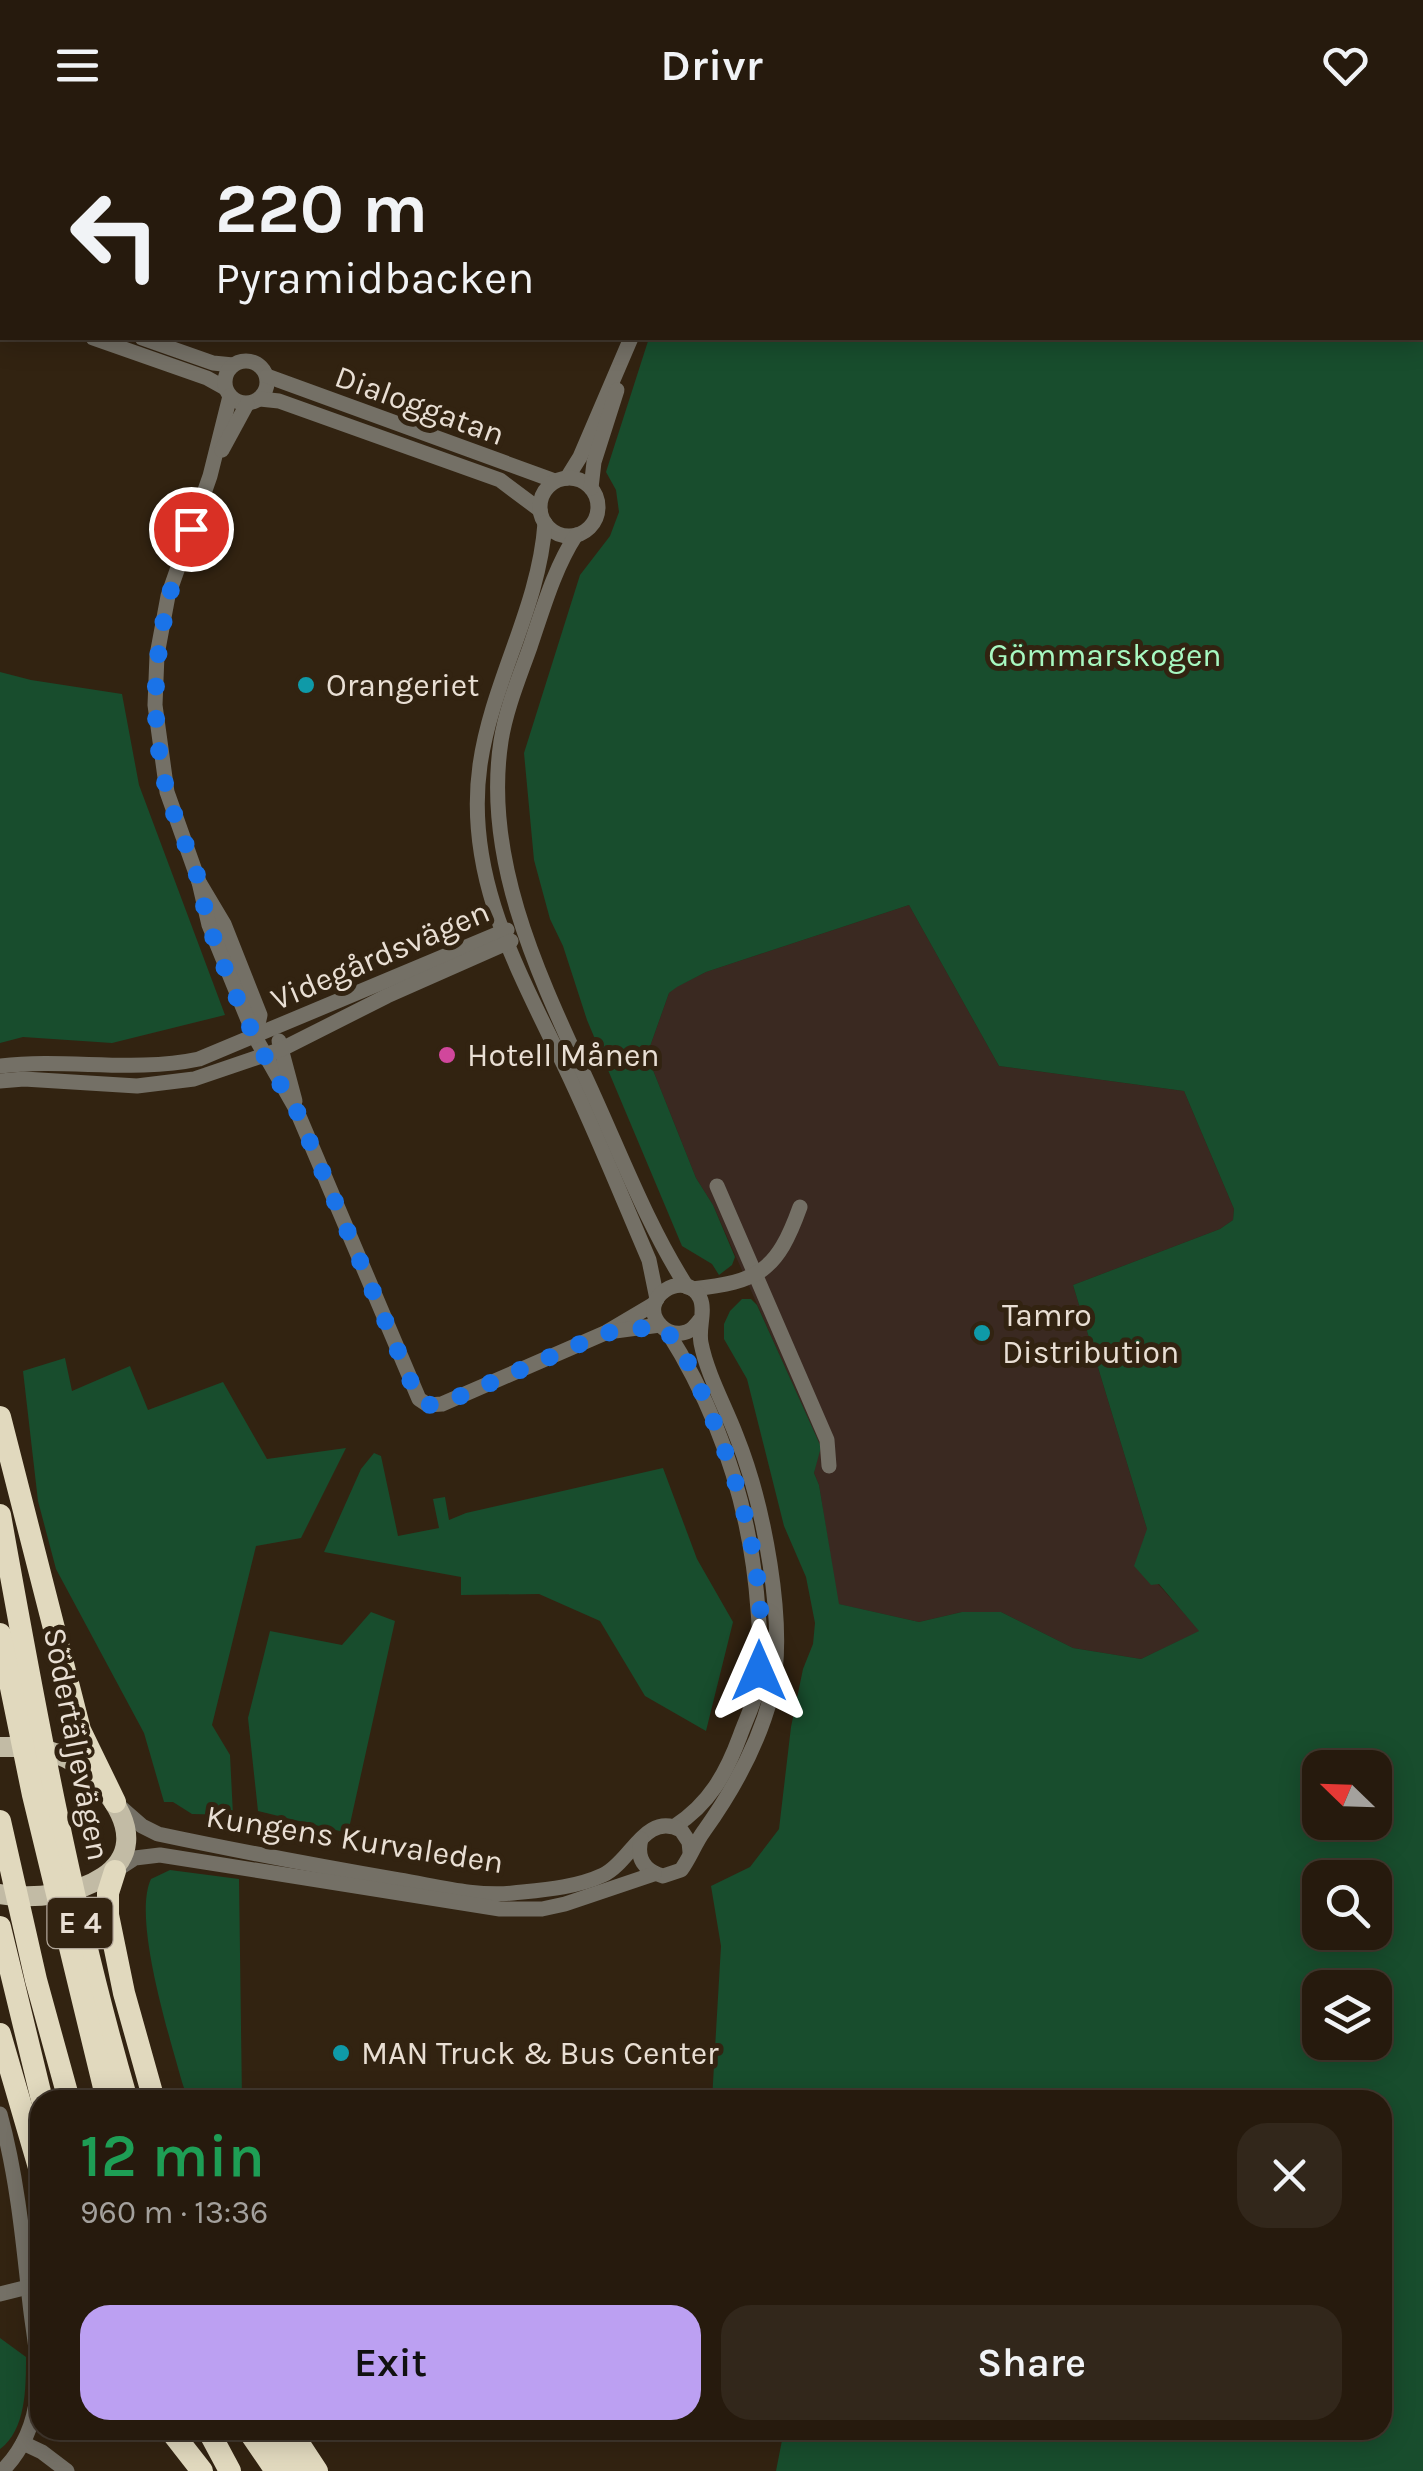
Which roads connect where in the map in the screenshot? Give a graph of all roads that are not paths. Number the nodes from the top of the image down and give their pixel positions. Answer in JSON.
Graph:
{"nodes":[{"id":1,"x":99,"y":340,"type":"edge"},
{"id":2,"x":148,"y":340,"type":"edge"},
{"id":3,"x":630,"y":340,"type":"edge"},
{"id":4,"x":233,"y":365,"type":"junction"},
{"id":5,"x":267,"y":376,"type":"junction"},
{"id":6,"x":228,"y":392,"type":"junction"},
{"id":7,"x":254,"y":402,"type":"junction"},
{"id":8,"x":210,"y":476,"type":"junction"},
{"id":9,"x":561,"y":479,"type":"junction"},
{"id":10,"x":592,"y":488,"type":"junction"},
{"id":11,"x":543,"y":517,"type":"junction"},
{"id":12,"x":576,"y":535,"type":"junction"},
{"id":13,"x":200,"y":882,"type":"junction"},
{"id":14,"x":526,"y":928,"type":"junction"},
{"id":15,"x":504,"y":937,"type":"junction"},
{"id":16,"x":274,"y":1029,"type":"junction"},
{"id":17,"x":255,"y":1038,"type":"junction"},
{"id":18,"x":282,"y":1048,"type":"junction"},
{"id":19,"x":264,"y":1056,"type":"junction"},
{"id":20,"x":0,"y":1066,"type":"edge"},
{"id":21,"x":0,"y":1082,"type":"edge"},
{"id":22,"x":296,"y":1109,"type":"junction"},
{"id":23,"x":716,"y":1186,"type":"dead end"},
{"id":24,"x":800,"y":1207,"type":"dead end"},
{"id":25,"x":753,"y":1274,"type":"junction"},
{"id":26,"x":733,"y":1283,"type":"junction"},
{"id":27,"x":690,"y":1288,"type":"junction"},
{"id":28,"x":655,"y":1301,"type":"junction"},
{"id":29,"x":701,"y":1316,"type":"junction"},
{"id":30,"x":664,"y":1328,"type":"junction"},
{"id":31,"x":605,"y":1333,"type":"junction"},
{"id":32,"x":0,"y":1417,"type":"edge"},
{"id":33,"x":830,"y":1466,"type":"dead end"},
{"id":34,"x":0,"y":1515,"type":"edge"},
{"id":35,"x":0,"y":1634,"type":"edge"},
{"id":36,"x":0,"y":1747,"type":"edge"},
{"id":37,"x":115,"y":1802,"type":"junction"},
{"id":38,"x":0,"y":1821,"type":"edge"},
{"id":39,"x":675,"y":1826,"type":"junction"},
{"id":40,"x":641,"y":1839,"type":"junction"},
{"id":41,"x":690,"y":1852,"type":"junction"},
{"id":42,"x":654,"y":1874,"type":"junction"},
{"id":43,"x":105,"y":1878,"type":"junction"},
{"id":44,"x":0,"y":1894,"type":"edge"},
{"id":45,"x":0,"y":1928,"type":"edge"},
{"id":46,"x":0,"y":2034,"type":"edge"},
{"id":47,"x":40,"y":2090,"type":"edge"},
{"id":48,"x":65,"y":2090,"type":"edge"},
{"id":49,"x":105,"y":2090,"type":"edge"},
{"id":50,"x":124,"y":2090,"type":"edge"},
{"id":51,"x":151,"y":2090,"type":"edge"},
{"id":52,"x":0,"y":2114,"type":"edge"},
{"id":53,"x":30,"y":2137,"type":"edge"},
{"id":54,"x":28,"y":2287,"type":"junction"},
{"id":55,"x":0,"y":2294,"type":"edge"},
{"id":56,"x":30,"y":2308,"type":"edge"},
{"id":57,"x":30,"y":2423,"type":"edge"},
{"id":58,"x":179,"y":2440,"type":"edge"},
{"id":59,"x":188,"y":2440,"type":"edge"},
{"id":60,"x":213,"y":2440,"type":"edge"},
{"id":61,"x":255,"y":2440,"type":"edge"},
{"id":62,"x":276,"y":2440,"type":"edge"},
{"id":63,"x":297,"y":2440,"type":"edge"},
{"id":64,"x":22,"y":2443,"type":"junction"},
{"id":65,"x":2,"y":2471,"type":"edge"},
{"id":66,"x":66,"y":2471,"type":"edge"},
{"id":67,"x":205,"y":2471,"type":"edge"},
{"id":68,"x":230,"y":2471,"type":"edge"},
{"id":69,"x":276,"y":2471,"type":"edge"},
{"id":70,"x":296,"y":2471,"type":"edge"},
{"id":71,"x":317,"y":2471,"type":"edge"}],
"edges":[{"from":1,"to":6,"type":"street"},
{"from":2,"to":4,"type":"street"},
{"from":3,"to":9,"type":"street"},
{"from":3,"to":10,"type":"street"},
{"from":4,"to":5,"type":"street"},
{"from":4,"to":6,"type":"street"},
{"from":5,"to":7,"type":"street"},
{"from":5,"to":9,"type":"street","name":"Dialoggatan"},
{"from":6,"to":7,"type":"street"},
{"from":6,"to":8,"type":"street"},
{"from":7,"to":8,"type":"street"},
{"from":7,"to":11,"type":"street","name":"Dialoggatan"},
{"from":8,"to":13,"type":"street"},
{"from":9,"to":10,"type":"street"},
{"from":9,"to":11,"type":"street"},
{"from":10,"to":12,"type":"street"},
{"from":11,"to":12,"type":"street"},
{"from":11,"to":15,"type":"street"},
{"from":12,"to":14,"type":"street"},
{"from":13,"to":16,"type":"street"},
{"from":13,"to":17,"type":"street"},
{"from":14,"to":15,"type":"street","name":"Videgårdsvägen"},
{"from":14,"to":27,"type":"street"},
{"from":15,"to":16,"type":"street","name":"Videgårdsvägen"},
{"from":15,"to":18,"type":"street","name":"Videgårdsvägen"},
{"from":15,"to":28,"type":"street"},
{"from":16,"to":17,"type":"street","name":"Videgårdsvägen"},
{"from":16,"to":18,"type":"street"},
{"from":17,"to":19,"type":"street"},
{"from":17,"to":20,"type":"street","name":"Videgårdsvägen"},
{"from":18,"to":19,"type":"street","name":"Videgårdsvägen"},
{"from":18,"to":22,"type":"street"},
{"from":19,"to":21,"type":"street","name":"Videgårdsvägen"},
{"from":19,"to":22,"type":"street"},
{"from":22,"to":31,"type":"street"},
{"from":23,"to":25,"type":"street"},
{"from":24,"to":25,"type":"street"},
{"from":25,"to":26,"type":"street"},
{"from":25,"to":33,"type":"street"},
{"from":26,"to":27,"type":"street"},
{"from":26,"to":29,"type":"street"},
{"from":27,"to":28,"type":"street"},
{"from":27,"to":29,"type":"street"},
{"from":28,"to":30,"type":"street"},
{"from":28,"to":31,"type":"street"},
{"from":29,"to":30,"type":"street"},
{"from":29,"to":41,"type":"street"},
{"from":30,"to":31,"type":"street"},
{"from":30,"to":39,"type":"street"},
{"from":32,"to":37,"type":"highway"},
{"from":34,"to":50,"type":"highway","name":"Södertäljevägen","number":"E 4"},
{"from":35,"to":49,"type":"highway"},
{"from":36,"to":37,"type":"main road"},
{"from":37,"to":40,"type":"street","name":"Kungens Kurvaleden"},
{"from":37,"to":43,"type":"main road"},
{"from":38,"to":48,"type":"highway"},
{"from":39,"to":40,"type":"street"},
{"from":39,"to":41,"type":"street"},
{"from":40,"to":42,"type":"street"},
{"from":41,"to":42,"type":"street"},
{"from":42,"to":43,"type":"street","name":"Kungens Kurvaleden"},
{"from":43,"to":44,"type":"main road"},
{"from":43,"to":51,"type":"highway"},
{"from":45,"to":47,"type":"highway","number":"E 4"},
{"from":46,"to":53,"type":"highway"},
{"from":52,"to":54,"type":"street"},
{"from":54,"to":55,"type":"street"},
{"from":54,"to":56,"type":"street"},
{"from":57,"to":64,"type":"street"},
{"from":58,"to":67,"type":"highway"},
{"from":59,"to":67,"type":"highway"},
{"from":60,"to":68,"type":"highway"},
{"from":61,"to":69,"type":"highway"},
{"from":62,"to":70,"type":"highway"},
{"from":63,"to":71,"type":"highway"},
{"from":64,"to":65,"type":"street"},
{"from":64,"to":66,"type":"street"}]}
